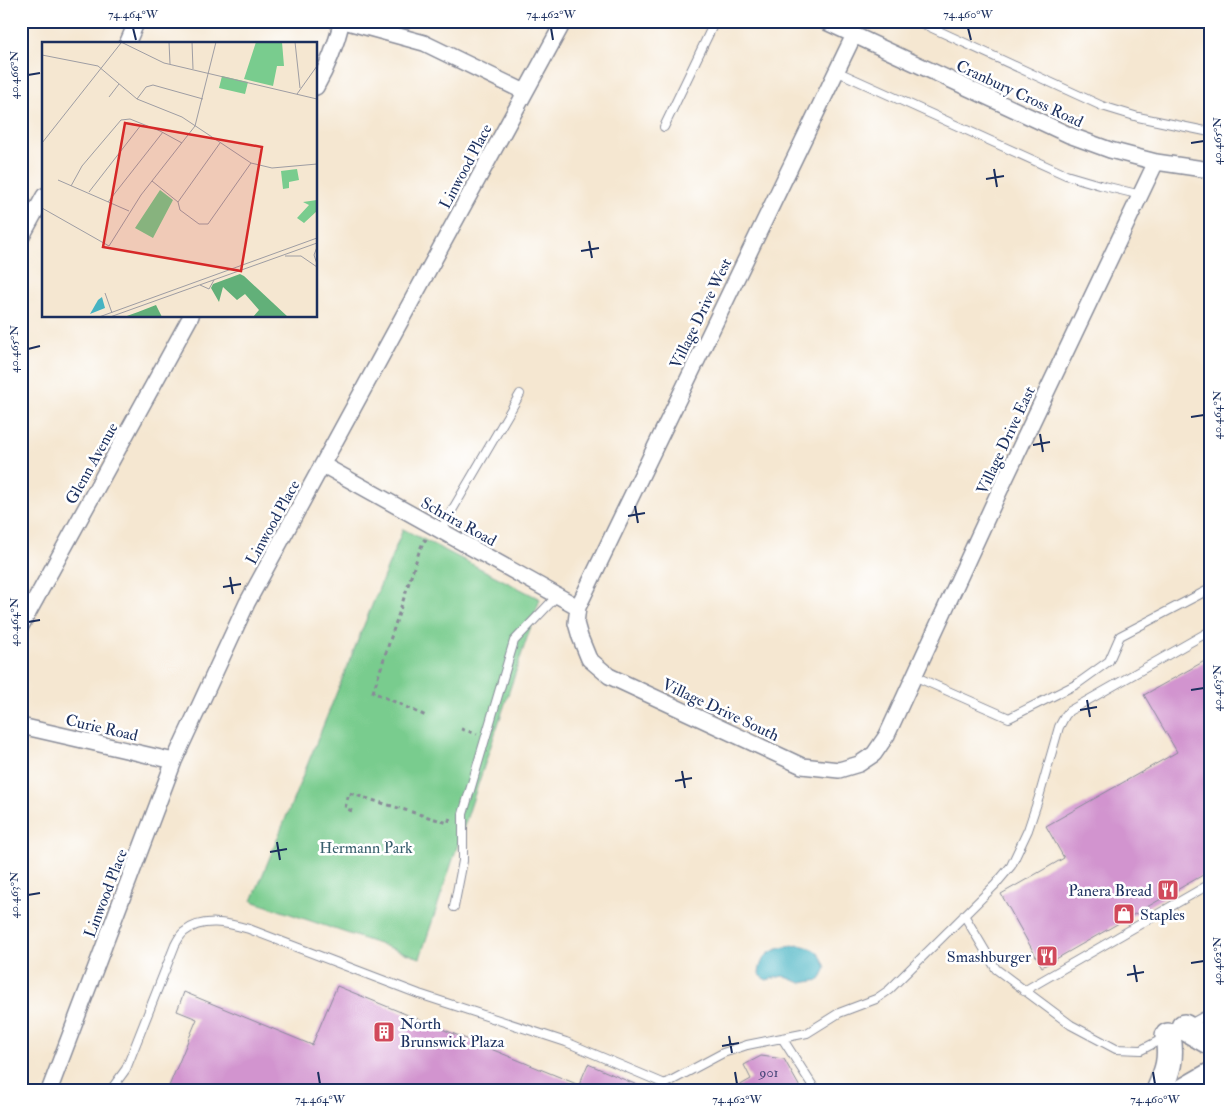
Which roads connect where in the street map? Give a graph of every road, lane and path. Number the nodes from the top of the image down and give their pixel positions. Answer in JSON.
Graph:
{"nodes":[{"id":1,"x":137,"y":21,"type":"edge"},
{"id":2,"x":343,"y":21,"type":"edge"},
{"id":3,"x":564,"y":21,"type":"edge"},
{"id":4,"x":714,"y":21,"type":"edge"},
{"id":5,"x":824,"y":21,"type":"edge"},
{"id":6,"x":917,"y":21,"type":"edge"},
{"id":7,"x":854,"y":35,"type":"junction"},
{"id":8,"x":128,"y":42,"type":"edge"},
{"id":9,"x":836,"y":71,"type":"junction"},
{"id":10,"x":318,"y":84,"type":"edge"},
{"id":11,"x":525,"y":92,"type":"junction"},
{"id":12,"x":664,"y":127,"type":"dead end"},
{"id":13,"x":1210,"y":132,"type":"edge"},
{"id":14,"x":1156,"y":162,"type":"junction"},
{"id":15,"x":1210,"y":170,"type":"edge"},
{"id":16,"x":1141,"y":195,"type":"junction"},
{"id":17,"x":42,"y":200,"type":"edge"},
{"id":18,"x":21,"y":238,"type":"edge"},
{"id":19,"x":190,"y":318,"type":"edge"},
{"id":20,"x":520,"y":394,"type":"dead end"},
{"id":21,"x":323,"y":465,"type":"junction"},
{"id":22,"x":436,"y":537,"type":"junction"},
{"id":23,"x":1210,"y":589,"type":"edge"},
{"id":24,"x":557,"y":596,"type":"junction"},
{"id":25,"x":578,"y":607,"type":"junction"},
{"id":26,"x":21,"y":626,"type":"edge"},
{"id":27,"x":1210,"y":631,"type":"edge"},
{"id":28,"x":914,"y":676,"type":"junction"},
{"id":29,"x":428,"y":717,"type":"dead end"},
{"id":30,"x":21,"y":726,"type":"edge"},
{"id":31,"x":480,"y":726,"type":"dead end"},
{"id":32,"x":460,"y":729,"type":"dead end"},
{"id":33,"x":478,"y":734,"type":"junction"},
{"id":34,"x":887,"y":735,"type":"joint"},
{"id":35,"x":476,"y":740,"type":"dead end"},
{"id":36,"x":174,"y":761,"type":"junction"},
{"id":37,"x":352,"y":811,"type":"dead end"},
{"id":38,"x":452,"y":814,"type":"dead end"},
{"id":39,"x":1210,"y":884,"type":"edge"},
{"id":40,"x":454,"y":907,"type":"dead end"},
{"id":41,"x":964,"y":915,"type":"junction"},
{"id":42,"x":1024,"y":992,"type":"junction"},
{"id":43,"x":1210,"y":1013,"type":"edge"},
{"id":44,"x":1176,"y":1032,"type":"junction"},
{"id":45,"x":782,"y":1038,"type":"junction"},
{"id":46,"x":1210,"y":1042,"type":"edge"},
{"id":47,"x":1210,"y":1076,"type":"edge"},
{"id":48,"x":664,"y":1087,"type":"edge"},
{"id":49,"x":49,"y":1091,"type":"edge"},
{"id":50,"x":110,"y":1091,"type":"edge"},
{"id":51,"x":816,"y":1091,"type":"edge"},
{"id":52,"x":1159,"y":1091,"type":"edge"},
{"id":53,"x":1184,"y":1091,"type":"edge"}],
"edges":[{"from":1,"to":8,"type":"street"},
{"from":2,"to":10,"type":"street"},
{"from":2,"to":11,"type":"street"},
{"from":3,"to":11,"type":"street","name":"Linwood Place"},
{"from":4,"to":12,"type":"lane"},
{"from":5,"to":7,"type":"street","name":"Cranbury Cross Road"},
{"from":6,"to":13,"type":"lane"},
{"from":7,"to":9,"type":"street","name":"Village Drive West"},
{"from":7,"to":14,"type":"street","name":"Cranbury Cross Road"},
{"from":9,"to":16,"type":"lane"},
{"from":9,"to":25,"type":"street","name":"Village Drive West"},
{"from":11,"to":21,"type":"street","name":"Linwood Place"},
{"from":14,"to":15,"type":"street","name":"Cranbury Cross Road"},
{"from":14,"to":16,"type":"street","name":"Village Drive East"},
{"from":16,"to":28,"type":"street","name":"Village Drive East"},
{"from":17,"to":18,"type":"street"},
{"from":19,"to":26,"type":"street","name":"Glenn Avenue"},
{"from":20,"to":22,"type":"lane"},
{"from":21,"to":22,"type":"street","name":"Schrira Road"},
{"from":21,"to":36,"type":"street","name":"Linwood Place"},
{"from":22,"to":24,"type":"street","name":"Schrira Road"},
{"from":22,"to":29,"type":"path"},
{"from":23,"to":28,"type":"lane"},
{"from":24,"to":25,"type":"street","name":"Schrira Road"},
{"from":24,"to":40,"type":"lane"},
{"from":25,"to":34,"type":"street","name":"Village Drive South"},
{"from":27,"to":41,"type":"lane"},
{"from":28,"to":34,"type":"street","name":"Village Drive East"},
{"from":30,"to":36,"type":"street","name":"Curie Road"},
{"from":31,"to":33,"type":"path"},
{"from":32,"to":33,"type":"path"},
{"from":33,"to":35,"type":"path"},
{"from":36,"to":49,"type":"street","name":"Linwood Place"},
{"from":37,"to":38,"type":"path"},
{"from":39,"to":42,"type":"lane"},
{"from":41,"to":42,"type":"lane"},
{"from":41,"to":45,"type":"lane"},
{"from":42,"to":44,"type":"lane"},
{"from":43,"to":44,"type":"lane"},
{"from":44,"to":46,"type":"highway"},
{"from":44,"to":52,"type":"highway"},
{"from":45,"to":48,"type":"lane"},
{"from":45,"to":51,"type":"lane"},
{"from":47,"to":53,"type":"highway"},
{"from":48,"to":50,"type":"lane"}]}
